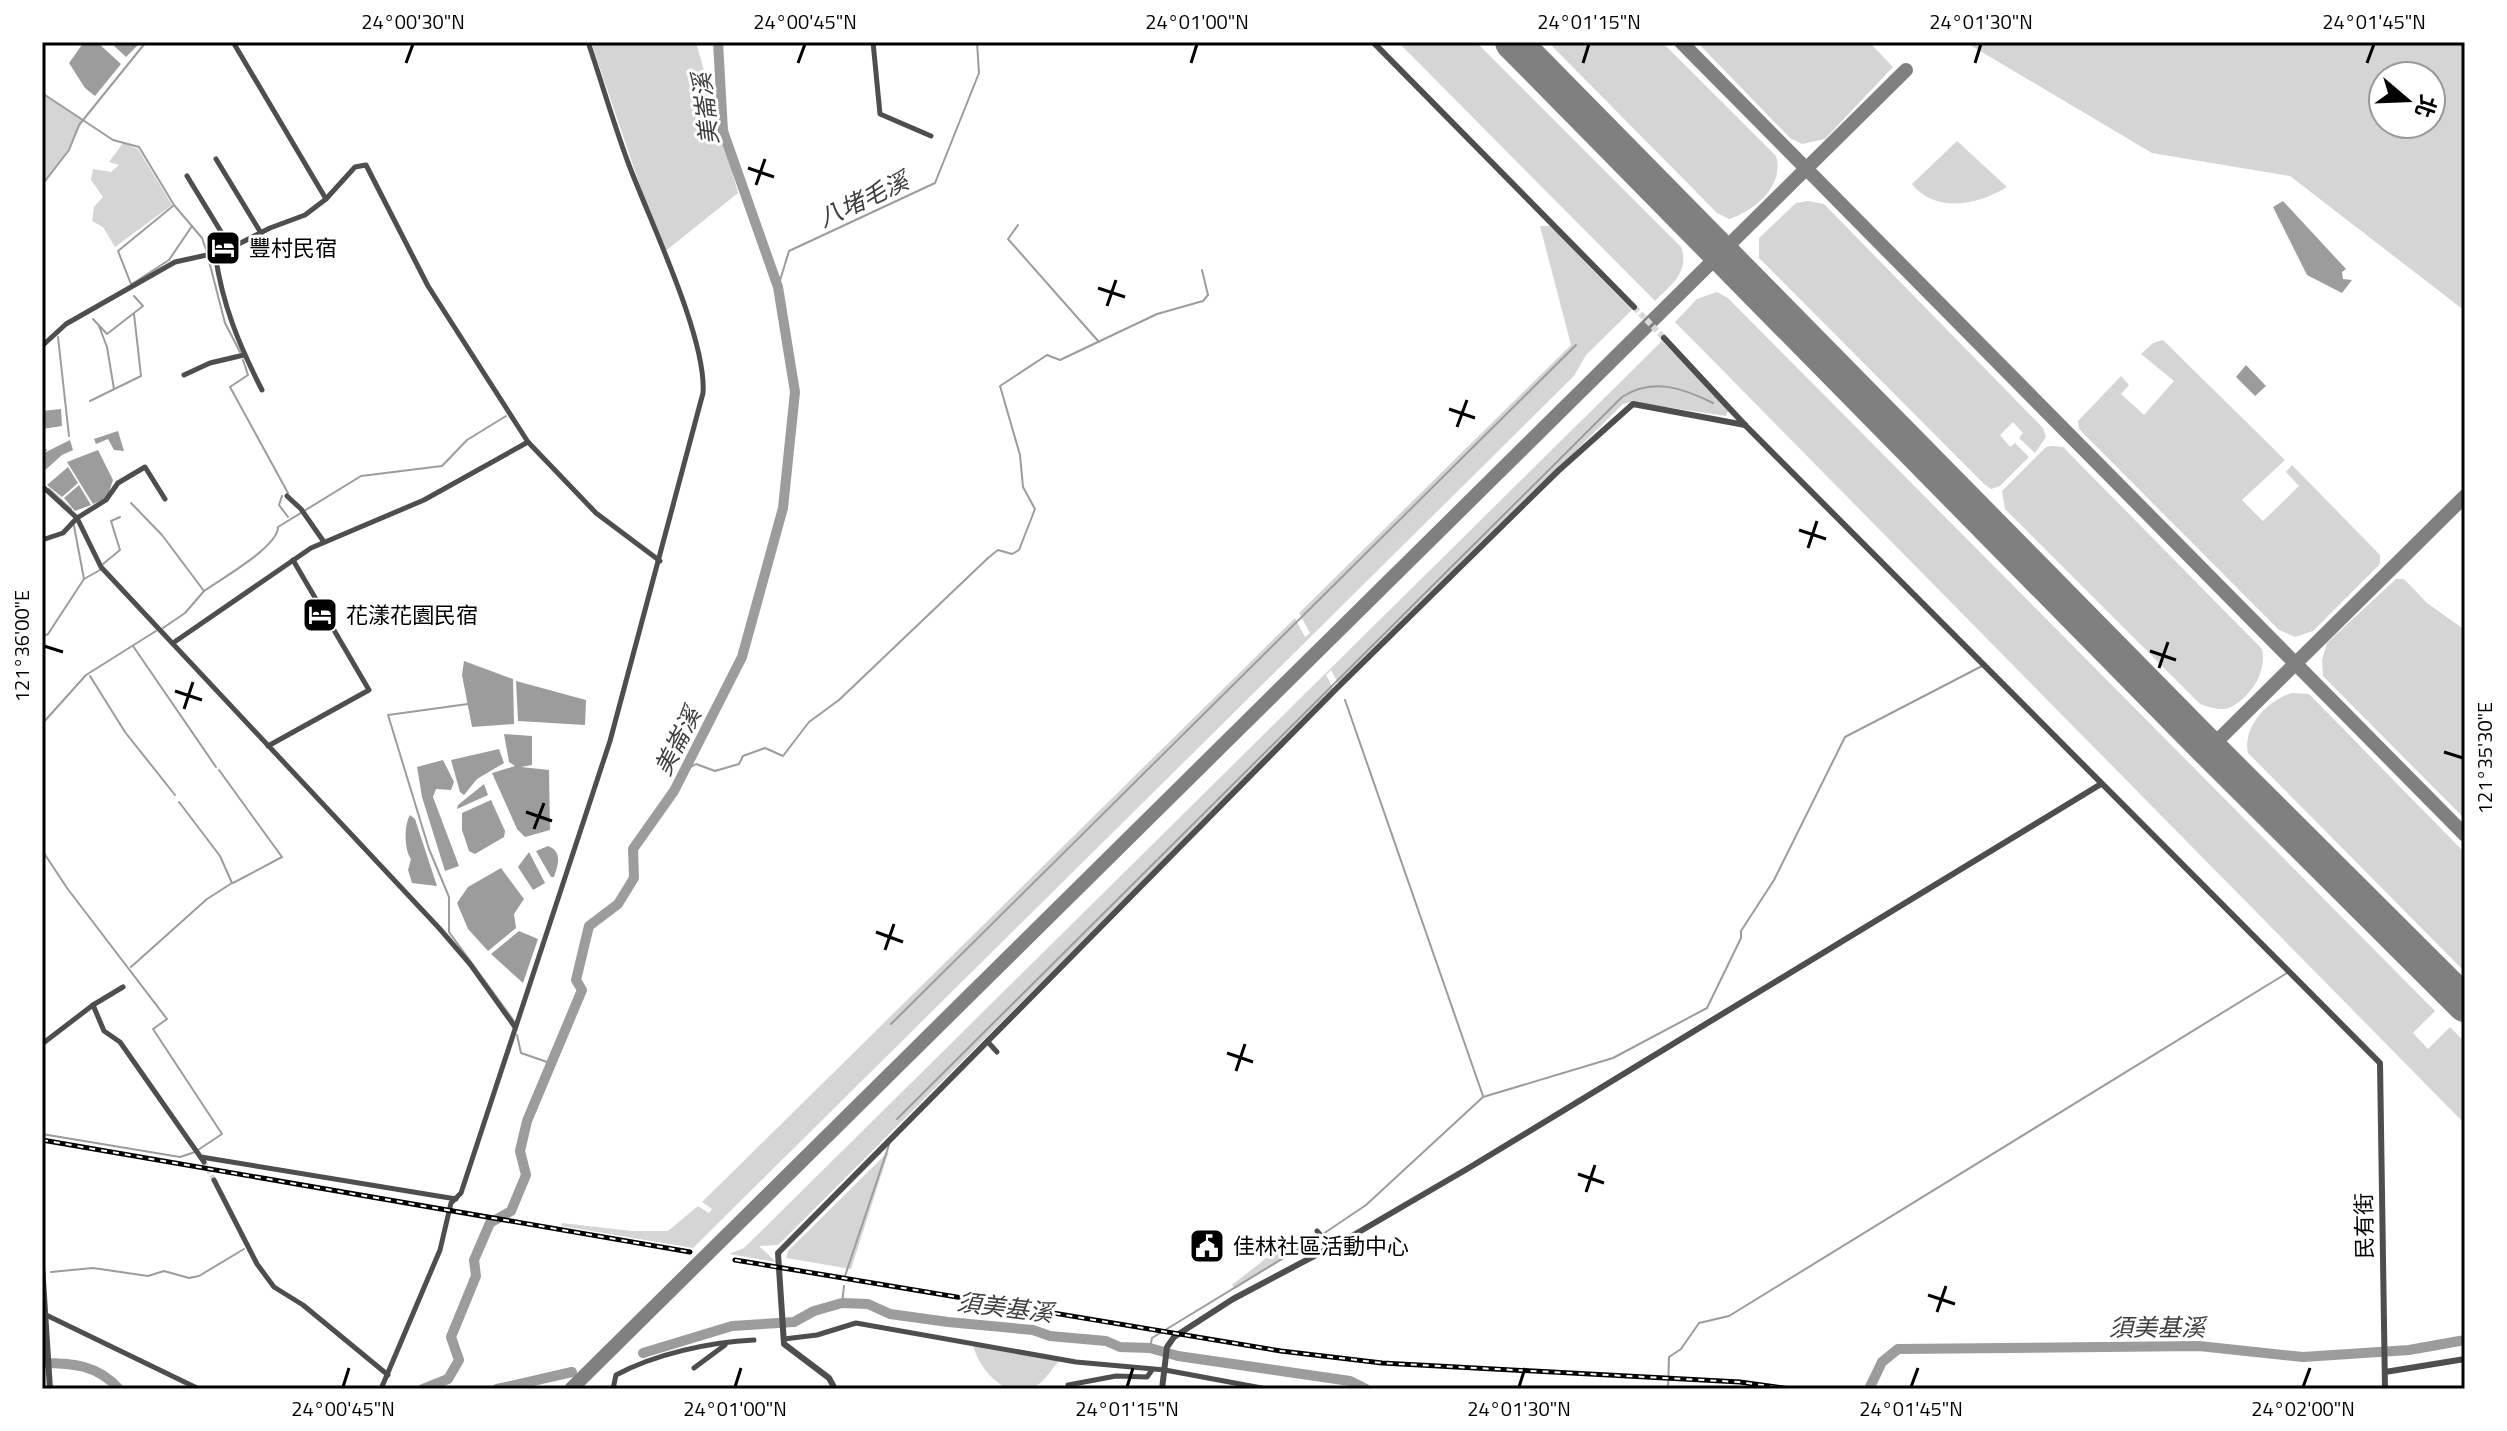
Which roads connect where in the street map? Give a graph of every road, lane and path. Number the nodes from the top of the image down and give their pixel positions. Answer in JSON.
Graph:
{"nodes":[{"id":1,"x":233,"y":42,"type":"edge"},
{"id":2,"x":588,"y":42,"type":"edge"},
{"id":3,"x":873,"y":42,"type":"edge"},
{"id":4,"x":1373,"y":42,"type":"edge"},
{"id":5,"x":931,"y":136,"type":"dead end"},
{"id":6,"x":216,"y":159,"type":"dead end"},
{"id":7,"x":187,"y":176,"type":"dead end"},
{"id":8,"x":326,"y":199,"type":"junction"},
{"id":9,"x":261,"y":233,"type":"junction"},
{"id":10,"x":231,"y":248,"type":"junction"},
{"id":11,"x":215,"y":253,"type":"junction"},
{"id":12,"x":1634,"y":307,"type":"tunnel mouth"},
{"id":13,"x":1664,"y":338,"type":"tunnel mouth"},
{"id":14,"x":42,"y":346,"type":"edge"},
{"id":15,"x":244,"y":355,"type":"junction"},
{"id":16,"x":184,"y":375,"type":"dead end"},
{"id":17,"x":262,"y":390,"type":"dead end"},
{"id":18,"x":1745,"y":425,"type":"junction"},
{"id":19,"x":528,"y":442,"type":"junction"},
{"id":20,"x":42,"y":486,"type":"edge"},
{"id":21,"x":287,"y":496,"type":"dead end"},
{"id":22,"x":165,"y":499,"type":"dead end"},
{"id":23,"x":77,"y":518,"type":"junction"},
{"id":24,"x":42,"y":540,"type":"edge"},
{"id":25,"x":324,"y":542,"type":"junction"},
{"id":26,"x":293,"y":560,"type":"junction"},
{"id":27,"x":660,"y":561,"type":"junction"},
{"id":28,"x":173,"y":643,"type":"junction"},
{"id":29,"x":268,"y":746,"type":"junction"},
{"id":30,"x":2101,"y":784,"type":"junction"},
{"id":31,"x":123,"y":987,"type":"dead end"},
{"id":32,"x":93,"y":1005,"type":"junction"},
{"id":33,"x":516,"y":1028,"type":"junction"},
{"id":34,"x":987,"y":1041,"type":"junction"},
{"id":35,"x":42,"y":1044,"type":"edge"},
{"id":36,"x":997,"y":1052,"type":"dead end"},
{"id":37,"x":214,"y":1180,"type":"tunnel mouth"},
{"id":38,"x":456,"y":1199,"type":"junction"},
{"id":39,"x":1317,"y":1231,"type":"dead end"},
{"id":40,"x":1330,"y":1246,"type":"junction"},
{"id":41,"x":42,"y":1265,"type":"edge"},
{"id":42,"x":42,"y":1313,"type":"edge"},
{"id":43,"x":784,"y":1336,"type":"junction"},
{"id":44,"x":754,"y":1340,"type":"dead end"},
{"id":45,"x":732,"y":1341,"type":"junction"},
{"id":46,"x":2465,"y":1359,"type":"edge"},
{"id":47,"x":694,"y":1368,"type":"dead end"},
{"id":48,"x":2385,"y":1368,"type":"junction"},
{"id":49,"x":1153,"y":1369,"type":"junction"},
{"id":50,"x":1165,"y":1370,"type":"junction"},
{"id":51,"x":388,"y":1375,"type":"junction"},
{"id":52,"x":1078,"y":1381,"type":"junction"},
{"id":53,"x":1068,"y":1385,"type":"dead end"},
{"id":54,"x":50,"y":1389,"type":"edge"},
{"id":55,"x":199,"y":1389,"type":"edge"},
{"id":56,"x":381,"y":1389,"type":"edge"},
{"id":57,"x":613,"y":1389,"type":"edge"},
{"id":58,"x":835,"y":1389,"type":"edge"},
{"id":59,"x":1078,"y":1389,"type":"edge"},
{"id":60,"x":1162,"y":1389,"type":"edge"},
{"id":61,"x":1267,"y":1389,"type":"edge"},
{"id":62,"x":2385,"y":1389,"type":"edge"}],
"edges":[{"from":1,"to":8,"type":"street"},
{"from":2,"to":27,"type":"street"},
{"from":3,"to":5,"type":"street"},
{"from":4,"to":12,"type":"street"},
{"from":6,"to":9,"type":"street"},
{"from":7,"to":10,"type":"street"},
{"from":8,"to":9,"type":"street"},
{"from":8,"to":19,"type":"street"},
{"from":9,"to":10,"type":"street"},
{"from":10,"to":11,"type":"street"},
{"from":11,"to":14,"type":"street"},
{"from":11,"to":15,"type":"street"},
{"from":13,"to":18,"type":"street"},
{"from":15,"to":16,"type":"street"},
{"from":15,"to":17,"type":"street"},
{"from":18,"to":30,"type":"street"},
{"from":18,"to":34,"type":"street"},
{"from":19,"to":25,"type":"street"},
{"from":19,"to":27,"type":"street"},
{"from":20,"to":23,"type":"street"},
{"from":21,"to":25,"type":"street"},
{"from":22,"to":23,"type":"street"},
{"from":23,"to":24,"type":"street"},
{"from":23,"to":28,"type":"street"},
{"from":25,"to":26,"type":"street"},
{"from":26,"to":28,"type":"street"},
{"from":26,"to":29,"type":"street"},
{"from":27,"to":33,"type":"street"},
{"from":28,"to":29,"type":"street"},
{"from":29,"to":33,"type":"street"},
{"from":30,"to":40,"type":"street"},
{"from":30,"to":48,"type":"street","name":"民有街"},
{"from":31,"to":32,"type":"street"},
{"from":32,"to":35,"type":"street"},
{"from":32,"to":38,"type":"street"},
{"from":33,"to":38,"type":"street"},
{"from":34,"to":36,"type":"street"},
{"from":34,"to":43,"type":"street"},
{"from":37,"to":51,"type":"street"},
{"from":38,"to":51,"type":"street"},
{"from":39,"to":40,"type":"street"},
{"from":40,"to":50,"type":"street"},
{"from":41,"to":54,"type":"street","bridge":true},
{"from":42,"to":55,"type":"street"},
{"from":43,"to":49,"type":"street"},
{"from":43,"to":58,"type":"street"},
{"from":44,"to":45,"type":"street"},
{"from":45,"to":47,"type":"street"},
{"from":45,"to":57,"type":"street"},
{"from":46,"to":48,"type":"street"},
{"from":48,"to":62,"type":"street","name":"民有街"},
{"from":49,"to":50,"type":"street"},
{"from":49,"to":52,"type":"street"},
{"from":50,"to":60,"type":"street"},
{"from":50,"to":61,"type":"street"},
{"from":51,"to":56,"type":"street"},
{"from":52,"to":53,"type":"street"},
{"from":52,"to":59,"type":"street"}]}
